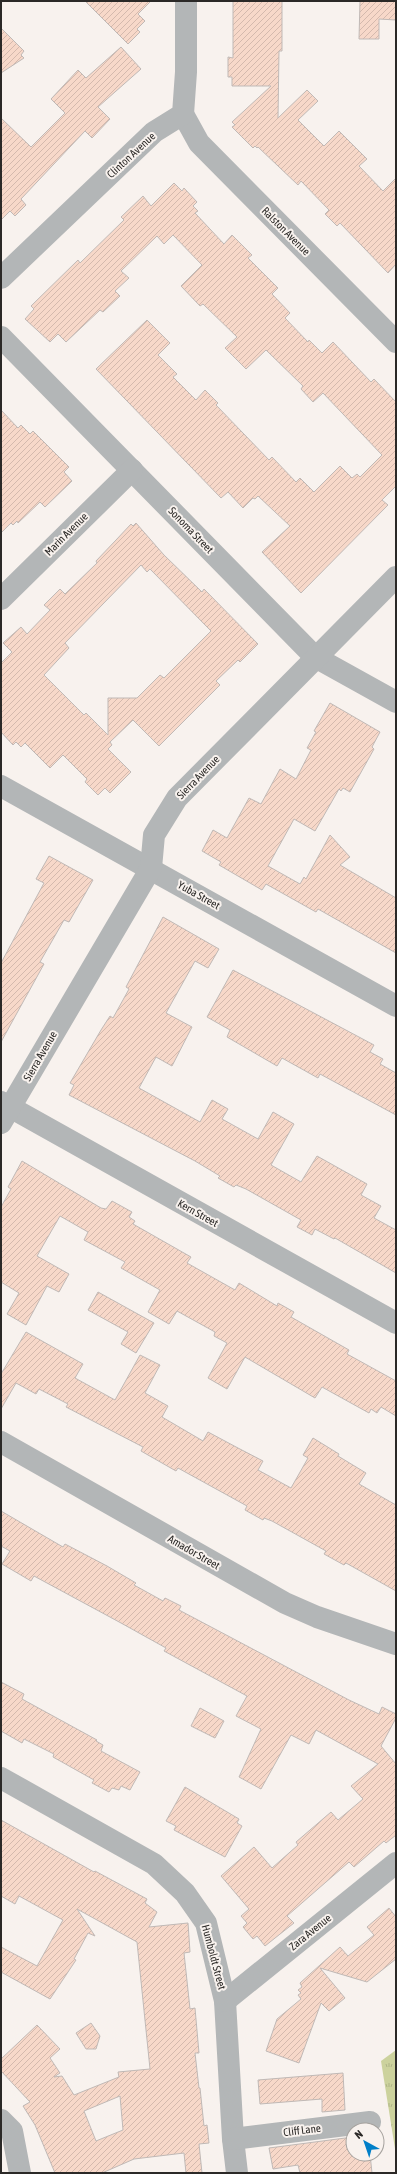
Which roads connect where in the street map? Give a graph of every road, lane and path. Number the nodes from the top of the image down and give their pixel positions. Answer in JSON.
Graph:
{"nodes":[{"id":1,"x":186,"y":1,"type":"edge"},
{"id":2,"x":183,"y":114,"type":"junction"},
{"id":3,"x":1,"y":278,"type":"edge"},
{"id":4,"x":1,"y":337,"type":"edge"},
{"id":5,"x":396,"y":342,"type":"edge"},
{"id":6,"x":132,"y":470,"type":"junction"},
{"id":7,"x":396,"y":577,"type":"edge"},
{"id":8,"x":1,"y":599,"type":"edge"},
{"id":9,"x":315,"y":657,"type":"junction"},
{"id":10,"x":396,"y":702,"type":"edge"},
{"id":11,"x":1,"y":786,"type":"edge"},
{"id":12,"x":150,"y":868,"type":"junction"},
{"id":13,"x":396,"y":1006,"type":"edge"},
{"id":14,"x":4,"y":1111,"type":"edge"},
{"id":15,"x":396,"y":1323,"type":"edge"},
{"id":16,"x":1,"y":1442,"type":"edge"},
{"id":17,"x":396,"y":1644,"type":"edge"},
{"id":18,"x":1,"y":1778,"type":"edge"},
{"id":19,"x":396,"y":1863,"type":"edge"},
{"id":20,"x":225,"y":2001,"type":"junction"},
{"id":21,"x":1,"y":2120,"type":"edge"},
{"id":22,"x":345,"y":2125,"type":"edge"},
{"id":23,"x":233,"y":2138,"type":"junction"},
{"id":24,"x":20,"y":2173,"type":"edge"},
{"id":25,"x":237,"y":2173,"type":"edge"}],
"edges":[{"from":1,"to":2,"type":"street"},
{"from":2,"to":3,"type":"street","name":"Clinton Avenue"},
{"from":2,"to":5,"type":"street","name":"Ralston Avenue"},
{"from":4,"to":6,"type":"street","name":"Sonoma Street"},
{"from":6,"to":8,"type":"street","name":"Marin Avenue"},
{"from":6,"to":9,"type":"street","name":"Sonoma Street"},
{"from":7,"to":9,"type":"street","name":"Sierra Avenue"},
{"from":9,"to":10,"type":"street","name":"Sonoma Street"},
{"from":9,"to":12,"type":"street","name":"Sierra Avenue"},
{"from":11,"to":12,"type":"street","name":"Yuba Street"},
{"from":12,"to":13,"type":"street","name":"Yuba Street"},
{"from":12,"to":14,"type":"street","name":"Sierra Avenue"},
{"from":14,"to":15,"type":"street","name":"Kern Street"},
{"from":16,"to":17,"type":"street","name":"Amador Street"},
{"from":18,"to":20,"type":"street","name":"Humboldt Street"},
{"from":19,"to":20,"type":"street","name":"Zara Avenue"},
{"from":20,"to":23,"type":"street","name":"Humboldt Street"},
{"from":21,"to":24,"type":"street"},
{"from":22,"to":23,"type":"street","name":"Cliff Lane"},
{"from":23,"to":25,"type":"street","name":"Humboldt Street"}]}
